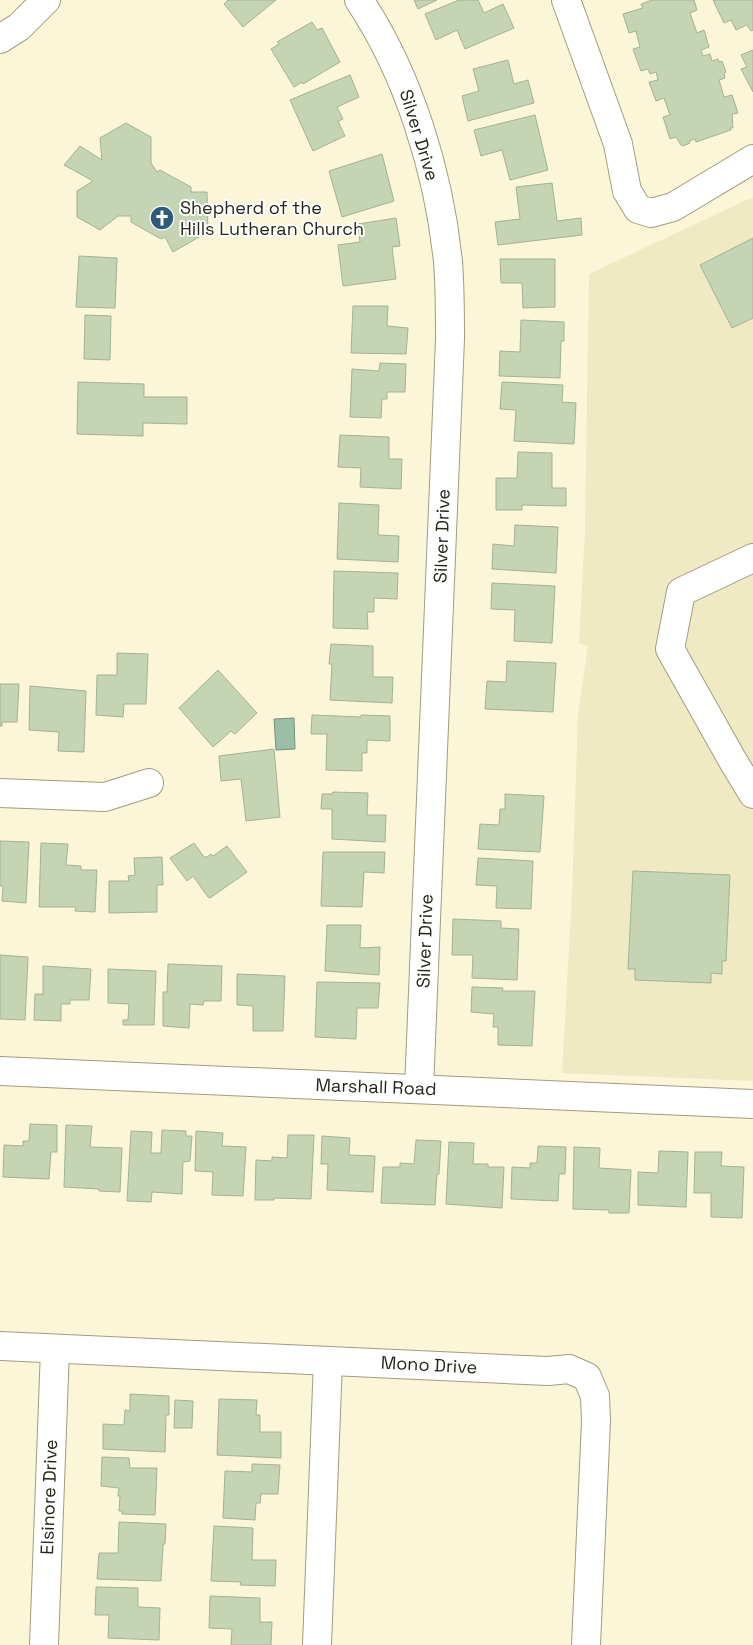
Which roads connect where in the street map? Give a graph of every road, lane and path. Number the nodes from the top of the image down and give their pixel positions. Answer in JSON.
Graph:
{"nodes":[{"id":1,"x":46,"y":0,"type":"edge"},
{"id":2,"x":359,"y":0,"type":"edge"},
{"id":3,"x":566,"y":0,"type":"edge"},
{"id":4,"x":0,"y":39,"type":"edge"},
{"id":5,"x":753,"y":159,"type":"edge"},
{"id":6,"x":753,"y":558,"type":"edge"},
{"id":7,"x":149,"y":783,"type":"dead end"},
{"id":8,"x":0,"y":793,"type":"edge"},
{"id":9,"x":753,"y":794,"type":"edge"},
{"id":10,"x":0,"y":1071,"type":"edge"},
{"id":11,"x":419,"y":1089,"type":"junction"},
{"id":12,"x":753,"y":1104,"type":"edge"},
{"id":13,"x":0,"y":1346,"type":"edge"},
{"id":14,"x":55,"y":1349,"type":"junction"},
{"id":15,"x":328,"y":1360,"type":"junction"},
{"id":16,"x":44,"y":1645,"type":"edge"},
{"id":17,"x":317,"y":1645,"type":"edge"},
{"id":18,"x":586,"y":1645,"type":"edge"}],
"edges":[{"from":1,"to":4,"type":"street"},
{"from":2,"to":11,"type":"street","name":"Silver Drive"},
{"from":3,"to":5,"type":"street"},
{"from":6,"to":9,"type":"street"},
{"from":7,"to":8,"type":"street"},
{"from":10,"to":11,"type":"street","name":"Marshall Road"},
{"from":11,"to":12,"type":"street","name":"Marshall Road"},
{"from":13,"to":14,"type":"street","name":"Mono Drive"},
{"from":14,"to":15,"type":"street","name":"Mono Drive"},
{"from":14,"to":16,"type":"street","name":"Elsinore Drive"},
{"from":15,"to":17,"type":"street"},
{"from":15,"to":18,"type":"street","name":"Mono Drive"}]}
